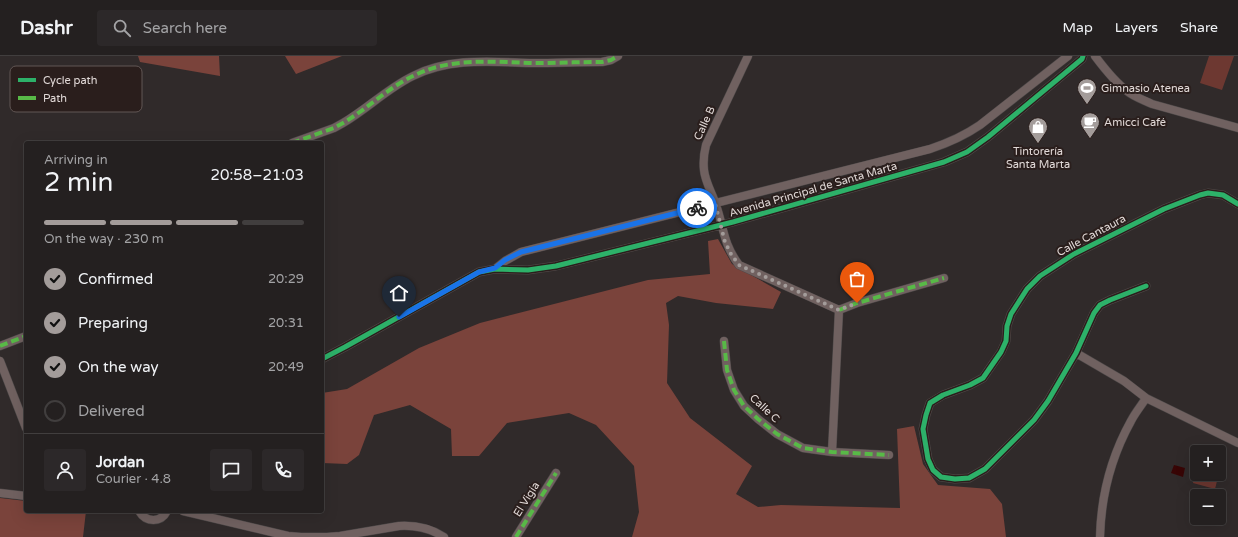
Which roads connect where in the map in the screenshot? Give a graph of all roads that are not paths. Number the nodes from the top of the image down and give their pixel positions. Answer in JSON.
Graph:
{"nodes":[{"id":1,"x":618,"y":56,"type":"edge"},
{"id":2,"x":748,"y":56,"type":"edge"},
{"id":3,"x":1068,"y":56,"type":"edge"},
{"id":4,"x":1083,"y":56,"type":"edge"},
{"id":5,"x":1096,"y":56,"type":"edge"},
{"id":6,"x":1238,"y":128,"type":"edge"},
{"id":7,"x":298,"y":141,"type":"edge"},
{"id":8,"x":715,"y":203,"type":"junction"},
{"id":9,"x":1238,"y":204,"type":"edge"},
{"id":10,"x":721,"y":225,"type":"junction"},
{"id":11,"x":495,"y":268,"type":"junction"},
{"id":12,"x":944,"y":278,"type":"dead end"},
{"id":13,"x":1146,"y":286,"type":"dead end"},
{"id":14,"x":839,"y":310,"type":"junction"},
{"id":15,"x":24,"y":337,"type":"edge"},
{"id":16,"x":724,"y":342,"type":"dead end"},
{"id":17,"x":0,"y":346,"type":"edge"},
{"id":18,"x":1076,"y":353,"type":"junction"},
{"id":19,"x":324,"y":358,"type":"edge"},
{"id":20,"x":0,"y":361,"type":"edge"},
{"id":21,"x":1146,"y":398,"type":"junction"},
{"id":22,"x":24,"y":423,"type":"edge"},
{"id":23,"x":1238,"y":443,"type":"edge"},
{"id":24,"x":832,"y":452,"type":"junction"},
{"id":25,"x":889,"y":455,"type":"dead end"},
{"id":26,"x":556,"y":473,"type":"dead end"},
{"id":27,"x":0,"y":493,"type":"edge"},
{"id":28,"x":24,"y":496,"type":"edge"},
{"id":29,"x":140,"y":513,"type":"edge"},
{"id":30,"x":166,"y":513,"type":"edge"},
{"id":31,"x":191,"y":513,"type":"edge"},
{"id":32,"x":444,"y":537,"type":"edge"},
{"id":33,"x":516,"y":537,"type":"edge"},
{"id":34,"x":1100,"y":537,"type":"edge"}],
"edges":[{"from":1,"to":7,"type":"street"},
{"from":2,"to":8,"type":"street","name":"Calle B"},
{"from":3,"to":8,"type":"street","name":"Avenida Principal de Santa Marta"},
{"from":4,"to":10,"type":"street","name":"Avenida Principal de Santa Marta"},
{"from":5,"to":6,"type":"street"},
{"from":8,"to":10,"type":"street","name":"Calle B"},
{"from":8,"to":11,"type":"street","name":"Avenida Principal de Santa Marta"},
{"from":9,"to":18,"type":"street","name":"Calle Cantaura"},
{"from":10,"to":11,"type":"street","name":"Avenida Principal de Santa Marta"},
{"from":10,"to":14,"type":"street"},
{"from":11,"to":19,"type":"street","name":"Avenida Principal de Santa Marta"},
{"from":12,"to":14,"type":"street"},
{"from":13,"to":18,"type":"street","name":"Calle Cantaura"},
{"from":14,"to":24,"type":"street"},
{"from":15,"to":17,"type":"street"},
{"from":16,"to":24,"type":"street","name":"Calle C"},
{"from":18,"to":21,"type":"street"},
{"from":20,"to":22,"type":"street"},
{"from":21,"to":23,"type":"street"},
{"from":21,"to":34,"type":"street"},
{"from":24,"to":25,"type":"street","name":"Calle C"},
{"from":26,"to":33,"type":"street","name":"El Vigía"},
{"from":27,"to":28,"type":"street"},
{"from":29,"to":30,"type":"street"},
{"from":31,"to":32,"type":"street"}]}
